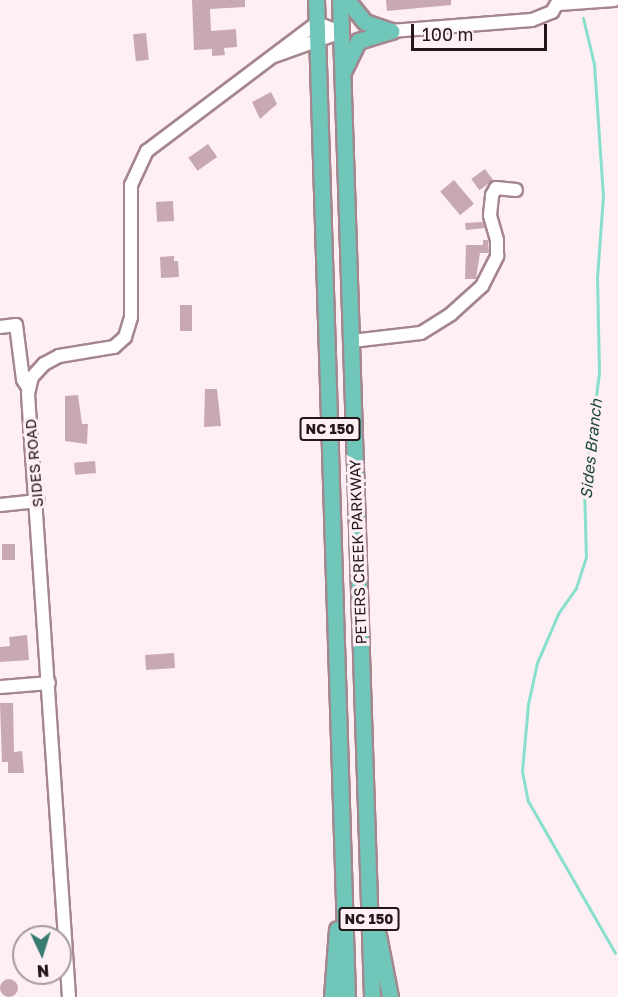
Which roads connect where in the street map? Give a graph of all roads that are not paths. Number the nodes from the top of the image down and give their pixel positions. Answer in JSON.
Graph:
{"nodes":[{"id":1,"x":316,"y":0,"type":"edge"},
{"id":2,"x":340,"y":0,"type":"edge"},
{"id":3,"x":347,"y":0,"type":"edge"},
{"id":4,"x":614,"y":0,"type":"edge"},
{"id":5,"x":559,"y":2,"type":"edge"},
{"id":6,"x":317,"y":23,"type":"junction"},
{"id":7,"x":391,"y":31,"type":"junction"},
{"id":8,"x":341,"y":32,"type":"junction"},
{"id":9,"x":317,"y":44,"type":"junction"},
{"id":10,"x":267,"y":58,"type":"junction"},
{"id":11,"x":343,"y":73,"type":"junction"},
{"id":12,"x":516,"y":190,"type":"dead end"},
{"id":13,"x":0,"y":327,"type":"edge"},
{"id":14,"x":352,"y":341,"type":"junction"},
{"id":15,"x":29,"y":389,"type":"junction"},
{"id":16,"x":38,"y":501,"type":"junction"},
{"id":17,"x":0,"y":506,"type":"edge"},
{"id":18,"x":49,"y":683,"type":"junction"},
{"id":19,"x":0,"y":687,"type":"edge"},
{"id":20,"x":366,"y":840,"type":"junction"},
{"id":21,"x":343,"y":857,"type":"junction"},
{"id":22,"x":69,"y":997,"type":"edge"},
{"id":23,"x":332,"y":997,"type":"edge"},
{"id":24,"x":347,"y":997,"type":"edge"},
{"id":25,"x":372,"y":997,"type":"edge"},
{"id":26,"x":390,"y":997,"type":"edge"}],
"edges":[{"from":1,"to":6,"type":"main road","name":"PETERS CREEK PARKWAY","number":"NC 150"},
{"from":2,"to":8,"type":"main road","name":"PETERS CREEK PARKWAY","number":"NC 150"},
{"from":3,"to":7,"type":"main road"},
{"from":4,"to":5,"type":"street"},
{"from":5,"to":7,"type":"street"},
{"from":6,"to":8,"type":"street"},
{"from":6,"to":9,"type":"main road","name":"PETERS CREEK PARKWAY","number":"NC 150"},
{"from":6,"to":10,"type":"street"},
{"from":7,"to":11,"type":"main road"},
{"from":8,"to":9,"type":"street"},
{"from":8,"to":11,"type":"main road","name":"PETERS CREEK PARKWAY","number":"NC 150"},
{"from":9,"to":10,"type":"street"},
{"from":9,"to":21,"type":"main road","name":"PETERS CREEK PARKWAY","number":"NC 150"},
{"from":10,"to":15,"type":"street"},
{"from":11,"to":14,"type":"main road","name":"PETERS CREEK PARKWAY","number":"NC 150"},
{"from":12,"to":14,"type":"street"},
{"from":13,"to":15,"type":"street","name":"SIDES ROAD"},
{"from":14,"to":20,"type":"main road","name":"PETERS CREEK PARKWAY","number":"NC 150"},
{"from":15,"to":16,"type":"street","name":"SIDES ROAD"},
{"from":16,"to":17,"type":"street"},
{"from":16,"to":18,"type":"street","name":"SIDES ROAD"},
{"from":18,"to":19,"type":"street"},
{"from":18,"to":22,"type":"street","name":"SIDES ROAD"},
{"from":20,"to":25,"type":"main road","name":"PETERS CREEK PARKWAY","number":"NC 150"},
{"from":20,"to":26,"type":"main road"},
{"from":21,"to":23,"type":"main road"},
{"from":21,"to":24,"type":"main road","name":"PETERS CREEK PARKWAY","number":"NC 150"}]}
